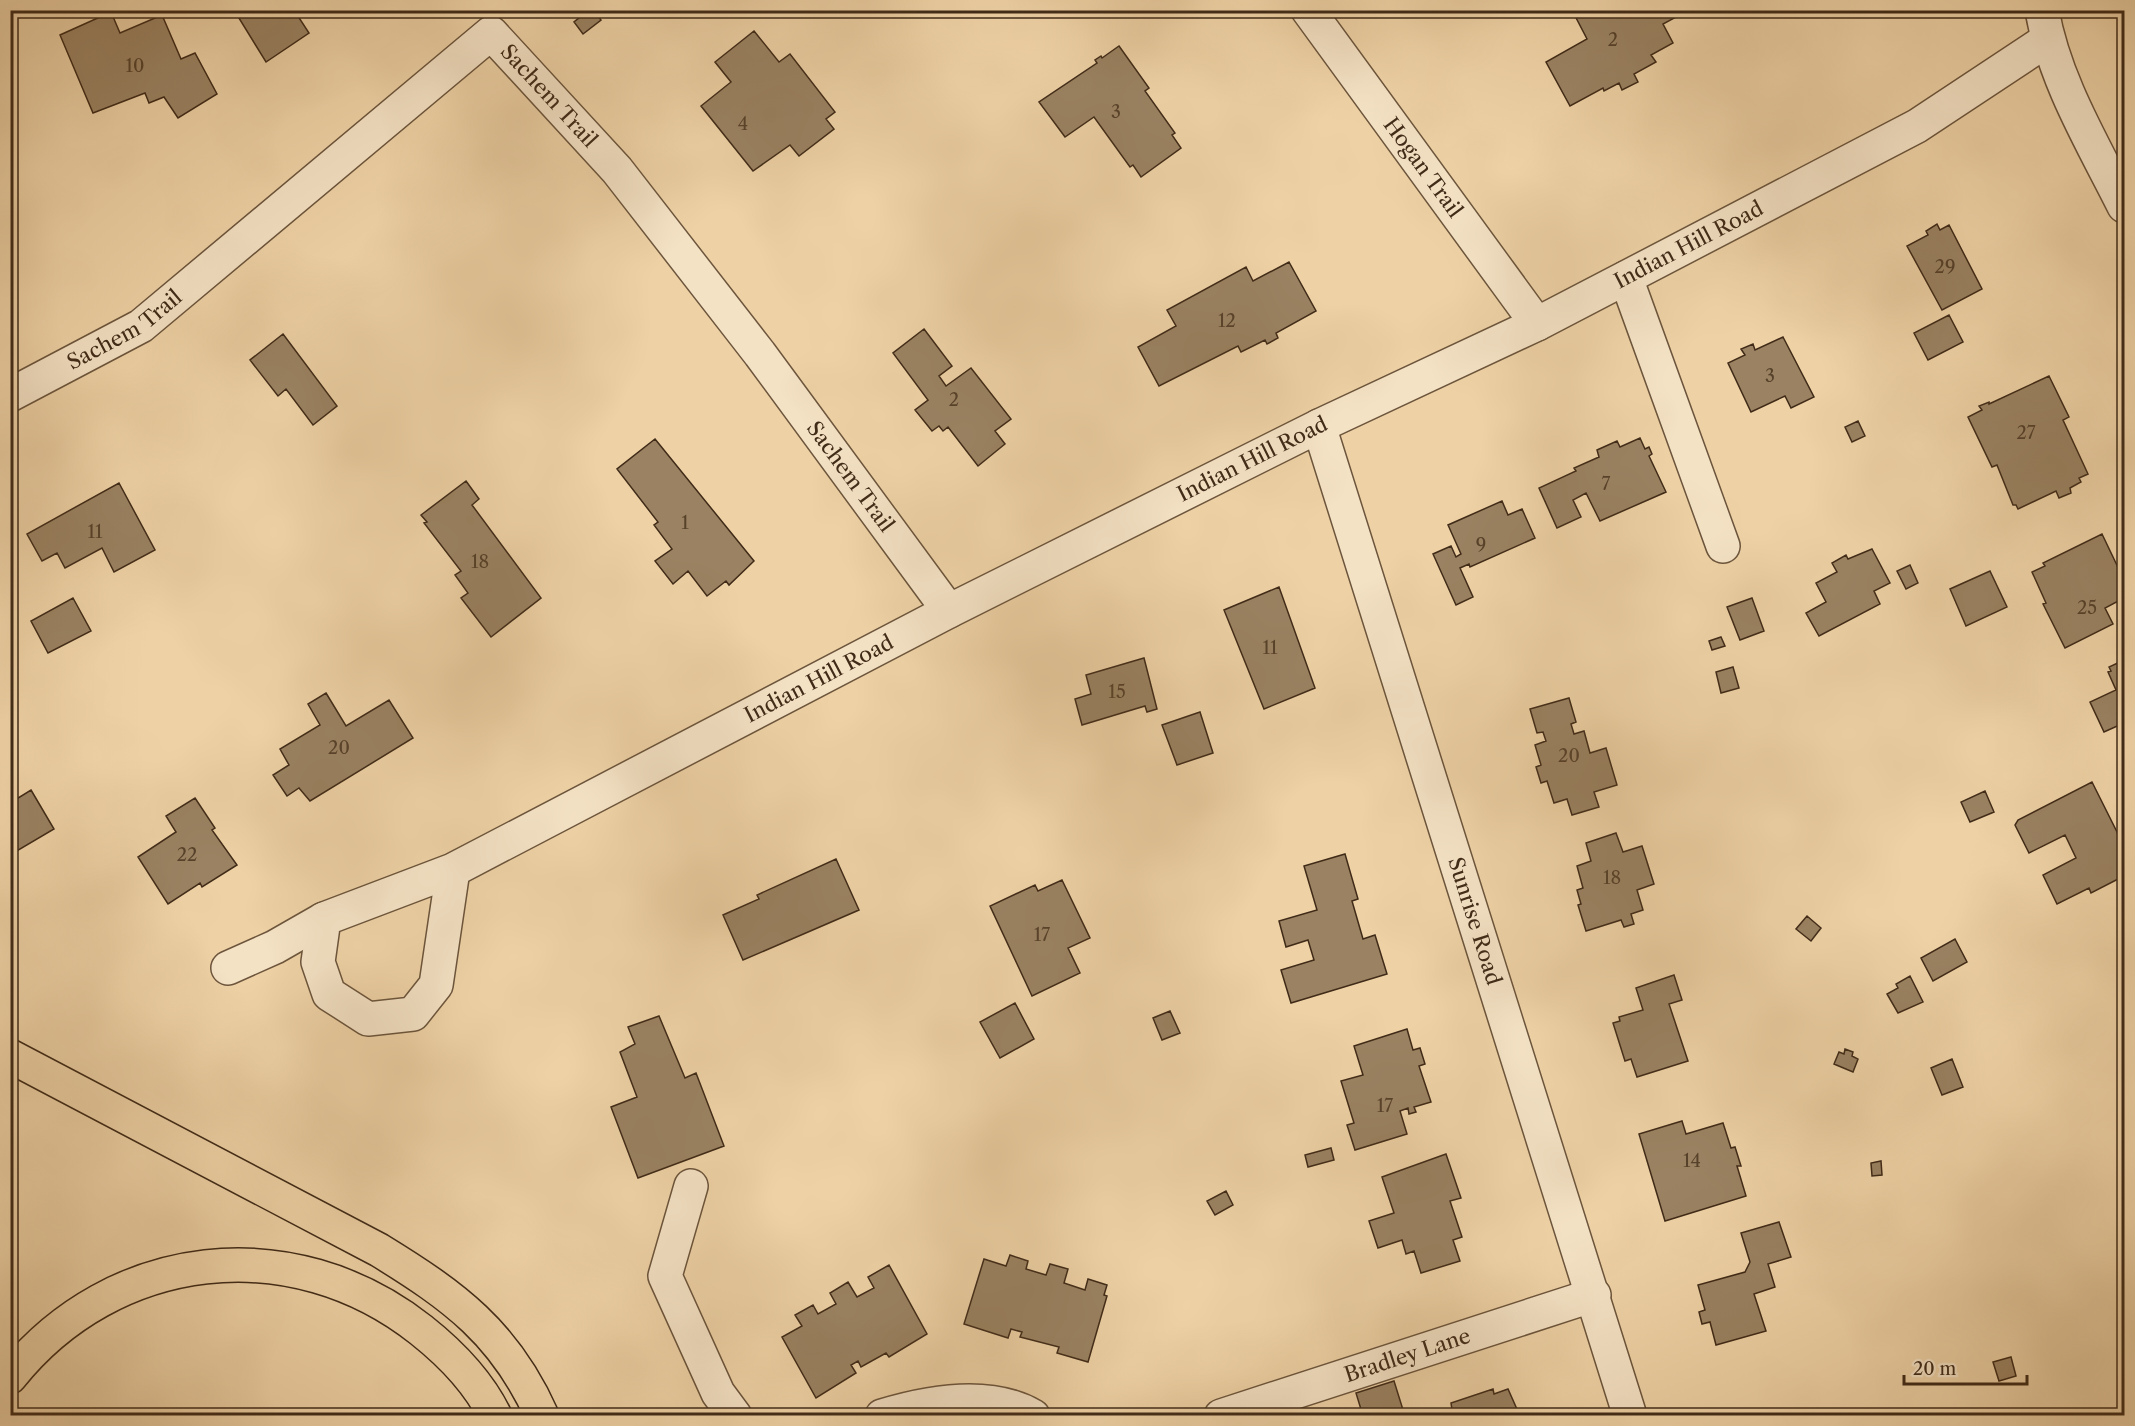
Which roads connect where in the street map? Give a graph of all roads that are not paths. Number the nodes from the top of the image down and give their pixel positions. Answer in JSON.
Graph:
{"nodes":[{"id":1,"x":1308,"y":10,"type":"edge"},
{"id":2,"x":2045,"y":25,"type":"edge"},
{"id":3,"x":2124,"y":206,"type":"edge"},
{"id":4,"x":1626,"y":278,"type":"junction"},
{"id":5,"x":1537,"y":324,"type":"junction"},
{"id":6,"x":10,"y":394,"type":"edge"},
{"id":7,"x":1319,"y":426,"type":"junction"},
{"id":8,"x":1723,"y":546,"type":"dead end"},
{"id":9,"x":949,"y":611,"type":"junction"},
{"id":10,"x":453,"y":870,"type":"junction"},
{"id":11,"x":324,"y":919,"type":"junction"},
{"id":12,"x":228,"y":968,"type":"dead end"},
{"id":13,"x":10,"y":1056,"type":"edge"},
{"id":14,"x":691,"y":1185,"type":"dead end"},
{"id":15,"x":1594,"y":1295,"type":"junction"},
{"id":16,"x":10,"y":1377,"type":"edge"},
{"id":17,"x":495,"y":1416,"type":"edge"},
{"id":18,"x":542,"y":1416,"type":"edge"},
{"id":19,"x":735,"y":1416,"type":"edge"},
{"id":20,"x":882,"y":1416,"type":"edge"},
{"id":21,"x":1033,"y":1416,"type":"edge"},
{"id":22,"x":1221,"y":1416,"type":"edge"},
{"id":23,"x":1630,"y":1416,"type":"edge"}],
"edges":[{"from":1,"to":5,"type":"street","name":"Hogan Trail"},
{"from":2,"to":3,"type":"street"},
{"from":2,"to":4,"type":"street","name":"Indian Hill Road"},
{"from":4,"to":5,"type":"street","name":"Indian Hill Road"},
{"from":4,"to":8,"type":"street"},
{"from":5,"to":7,"type":"street","name":"Indian Hill Road"},
{"from":6,"to":9,"type":"street","name":"Sachem Trail"},
{"from":7,"to":9,"type":"street","name":"Indian Hill Road"},
{"from":7,"to":15,"type":"street","name":"Sunrise Road"},
{"from":9,"to":10,"type":"street","name":"Indian Hill Road"},
{"from":10,"to":11,"type":"street","name":"Indian Hill Road"},
{"from":10,"to":11,"type":"street"},
{"from":11,"to":12,"type":"street","name":"Indian Hill Road"},
{"from":13,"to":18,"type":"highway"},
{"from":14,"to":19,"type":"street"},
{"from":15,"to":22,"type":"street","name":"Bradley Lane"},
{"from":15,"to":23,"type":"street","name":"Sunrise Road"},
{"from":16,"to":17,"type":"highway"},
{"from":20,"to":21,"type":"street"}]}
